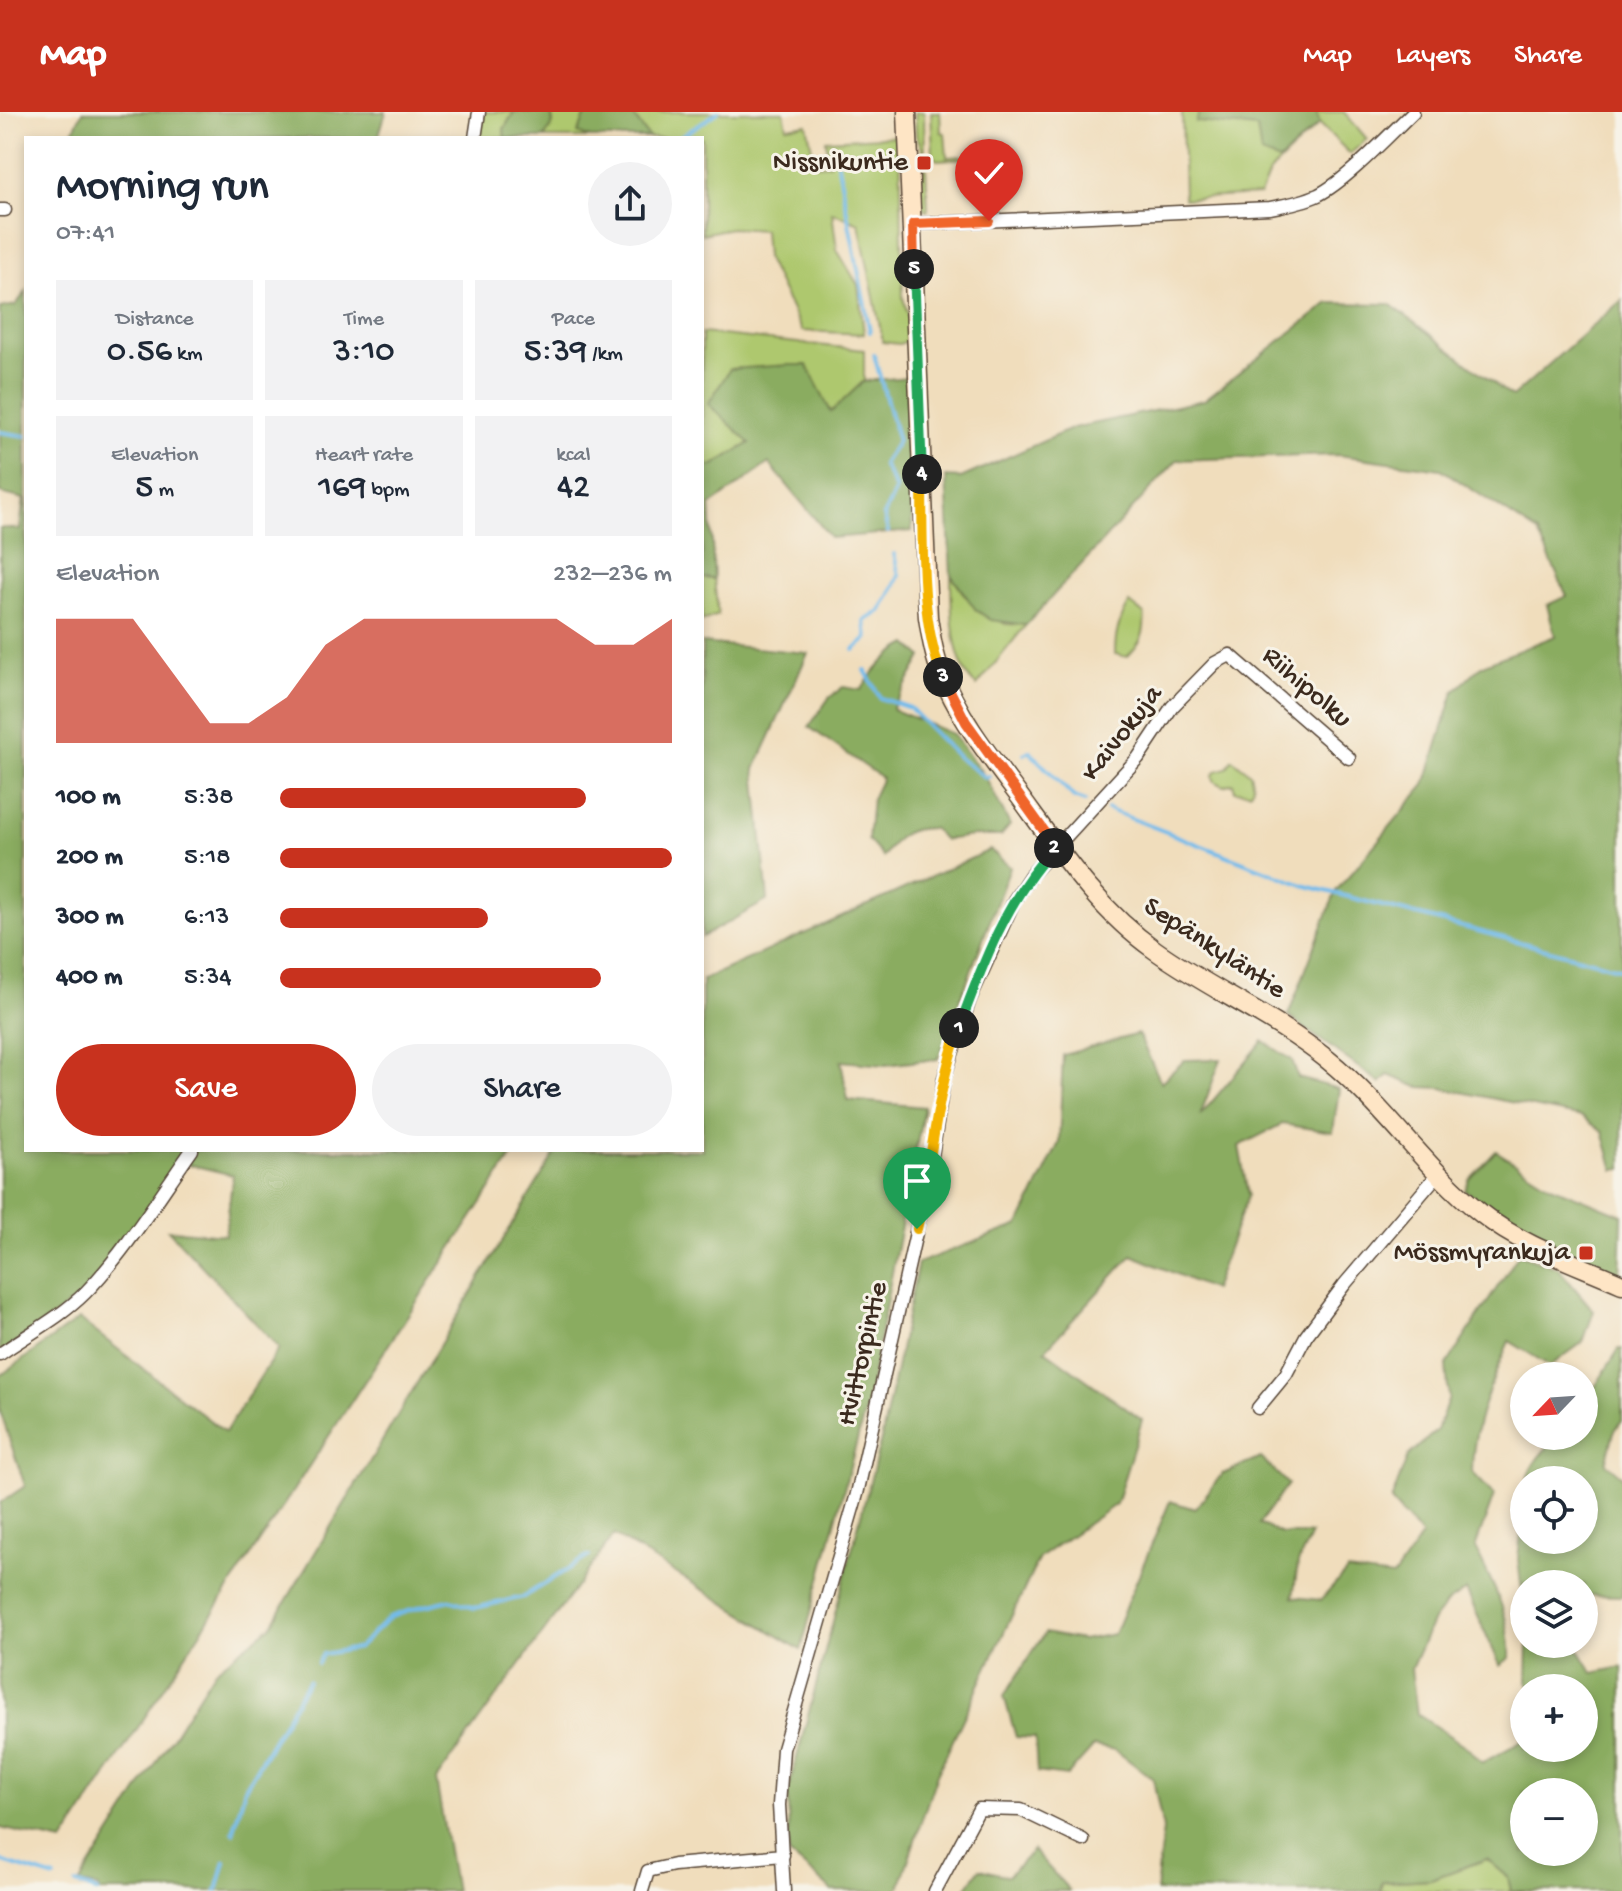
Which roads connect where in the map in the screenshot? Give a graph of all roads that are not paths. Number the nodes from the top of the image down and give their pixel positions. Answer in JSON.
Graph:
{"nodes":[{"id":1,"x":479,"y":112,"type":"edge"},
{"id":2,"x":907,"y":112,"type":"edge"},
{"id":3,"x":1413,"y":112,"type":"edge"},
{"id":4,"x":475,"y":136,"type":"edge"},
{"id":5,"x":913,"y":224,"type":"junction"},
{"id":6,"x":1230,"y":655,"type":"joint"},
{"id":7,"x":1349,"y":758,"type":"dead end"},
{"id":8,"x":1055,"y":846,"type":"junction"},
{"id":9,"x":191,"y":1152,"type":"edge"},
{"id":10,"x":1439,"y":1173,"type":"junction"},
{"id":11,"x":1622,"y":1284,"type":"edge"},
{"id":12,"x":0,"y":1354,"type":"edge"},
{"id":13,"x":1258,"y":1408,"type":"dead end"},
{"id":14,"x":1083,"y":1840,"type":"dead end"},
{"id":15,"x":783,"y":1855,"type":"junction"},
{"id":16,"x":642,"y":1891,"type":"edge"},
{"id":17,"x":784,"y":1891,"type":"edge"},
{"id":18,"x":935,"y":1891,"type":"edge"}],
"edges":[{"from":1,"to":4,"type":"street"},
{"from":2,"to":5,"type":"street","name":"Sepänkyläntie"},
{"from":3,"to":5,"type":"street"},
{"from":5,"to":8,"type":"street","name":"Sepänkyläntie"},
{"from":6,"to":7,"type":"street","name":"Riihipolku"},
{"from":6,"to":8,"type":"street","name":"Kaivokuja"},
{"from":8,"to":10,"type":"street","name":"Sepänkyläntie"},
{"from":8,"to":15,"type":"street","name":"Hvittorpintie"},
{"from":9,"to":12,"type":"street"},
{"from":10,"to":11,"type":"street","name":"Sepänkyläntie"},
{"from":10,"to":13,"type":"street"},
{"from":14,"to":18,"type":"street"},
{"from":15,"to":16,"type":"street"},
{"from":15,"to":17,"type":"street","name":"Hvittorpintie"}]}
